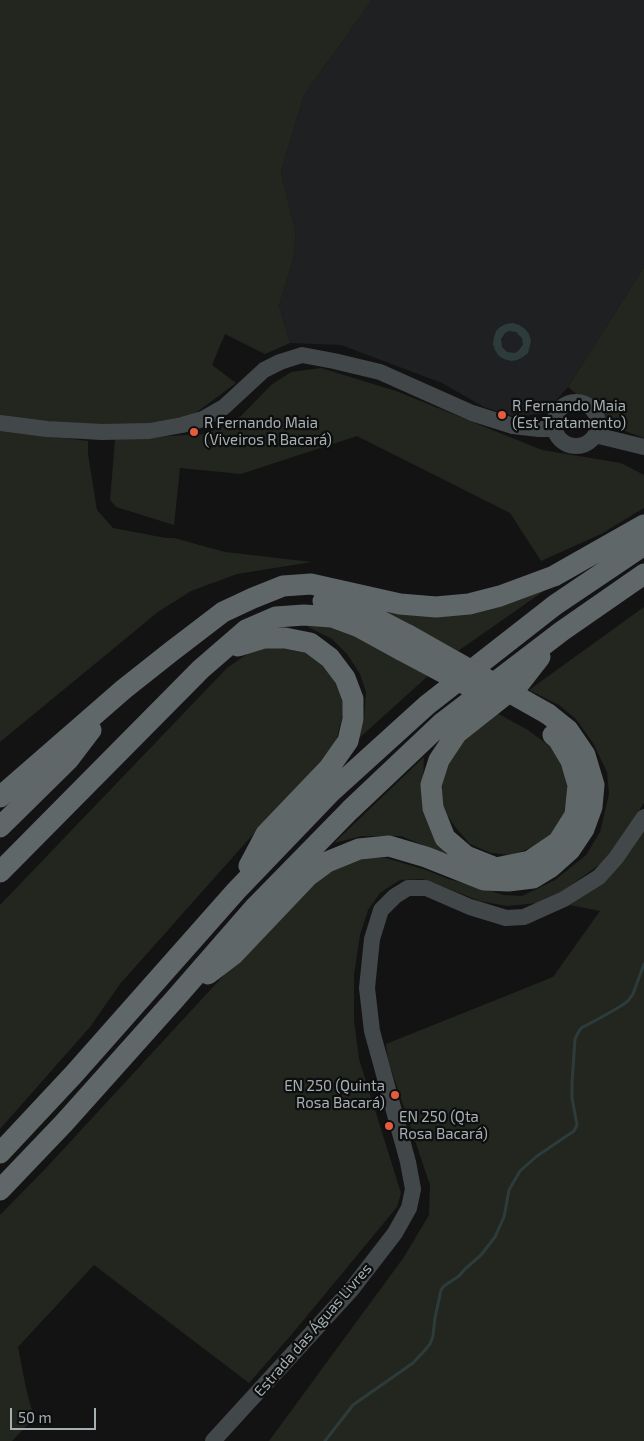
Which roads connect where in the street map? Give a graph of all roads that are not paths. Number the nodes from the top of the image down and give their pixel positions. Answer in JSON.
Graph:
{"nodes":[{"id":1,"x":0,"y":422,"type":"edge"},
{"id":2,"x":554,"y":429,"type":"junction"},
{"id":3,"x":595,"y":435,"type":"junction"},
{"id":4,"x":644,"y":447,"type":"edge"},
{"id":5,"x":644,"y":525,"type":"edge"},
{"id":6,"x":644,"y":545,"type":"edge"},
{"id":7,"x":644,"y":574,"type":"edge"},
{"id":8,"x":253,"y":598,"type":"junction"},
{"id":9,"x":562,"y":631,"type":"junction"},
{"id":10,"x":405,"y":642,"type":"junction"},
{"id":11,"x":201,"y":669,"type":"junction"},
{"id":12,"x":124,"y":689,"type":"junction"},
{"id":13,"x":543,"y":718,"type":"junction"},
{"id":14,"x":113,"y":758,"type":"junction"},
{"id":15,"x":0,"y":797,"type":"edge"},
{"id":16,"x":644,"y":817,"type":"edge"},
{"id":17,"x":0,"y":827,"type":"edge"},
{"id":18,"x":0,"y":852,"type":"edge"},
{"id":19,"x":0,"y":872,"type":"edge"},
{"id":20,"x":236,"y":891,"type":"junction"},
{"id":21,"x":174,"y":1000,"type":"junction"},
{"id":22,"x":0,"y":1154,"type":"edge"},
{"id":23,"x":0,"y":1190,"type":"edge"},
{"id":24,"x":213,"y":1441,"type":"edge"}],
"edges":[{"from":1,"to":2,"type":"main road"},
{"from":2,"to":3,"type":"main road"},
{"from":2,"to":3,"type":"main road"},
{"from":3,"to":4,"type":"main road"},
{"from":5,"to":8,"type":"highway"},
{"from":6,"to":20,"type":"highway"},
{"from":7,"to":9,"type":"highway"},
{"from":8,"to":10,"type":"highway"},
{"from":8,"to":12,"type":"highway"},
{"from":9,"to":13,"type":"highway"},
{"from":9,"to":21,"type":"highway"},
{"from":10,"to":11,"type":"highway"},
{"from":10,"to":13,"type":"highway","bridge":true},
{"from":11,"to":14,"type":"highway"},
{"from":11,"to":20,"type":"highway"},
{"from":12,"to":15,"type":"highway"},
{"from":12,"to":17,"type":"highway"},
{"from":13,"to":21,"type":"highway"},
{"from":14,"to":18,"type":"highway"},
{"from":14,"to":19,"type":"highway"},
{"from":16,"to":24,"type":"main road","name":"Estrada das Águas Livres"},
{"from":20,"to":22,"type":"highway"},
{"from":21,"to":23,"type":"highway"}]}
